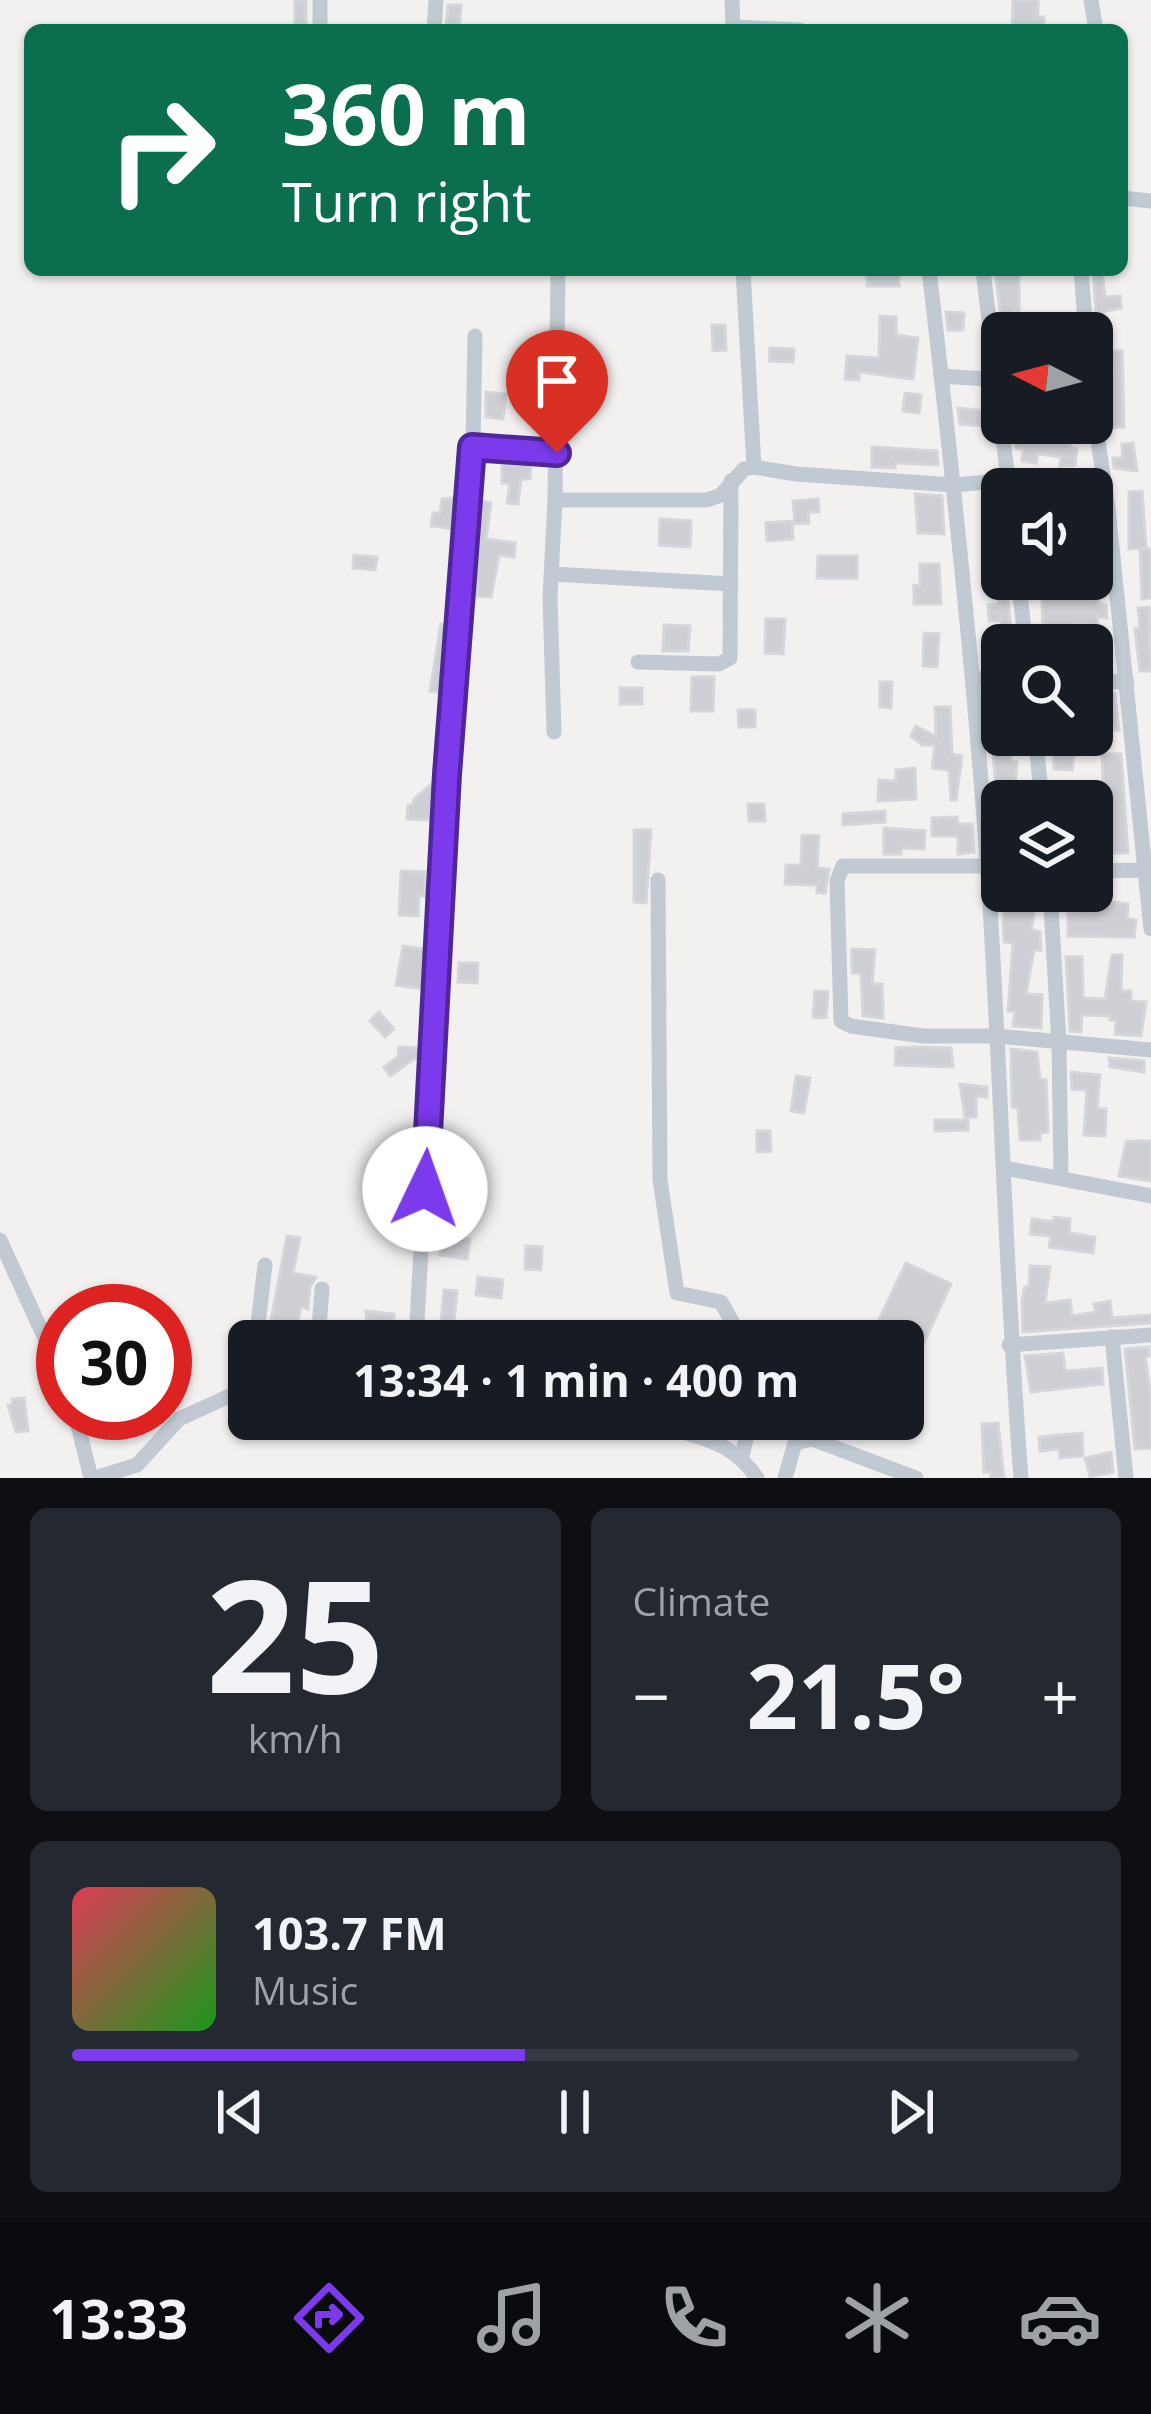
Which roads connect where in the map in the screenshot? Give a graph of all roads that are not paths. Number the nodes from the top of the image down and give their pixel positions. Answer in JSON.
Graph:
{"nodes":[{"id":1,"x":558,"y":276,"type":"edge"},
{"id":2,"x":743,"y":276,"type":"edge"},
{"id":3,"x":930,"y":276,"type":"edge"},
{"id":4,"x":984,"y":276,"type":"edge"},
{"id":5,"x":1081,"y":276,"type":"edge"},
{"id":6,"x":989,"y":312,"type":"edge"},
{"id":7,"x":1084,"y":312,"type":"edge"},
{"id":8,"x":475,"y":336,"type":"dead end"},
{"id":9,"x":941,"y":376,"type":"junction"},
{"id":10,"x":981,"y":378,"type":"edge"},
{"id":11,"x":472,"y":447,"type":"junction"},
{"id":12,"x":557,"y":453,"type":"junction"},
{"id":13,"x":754,"y":467,"type":"junction"},
{"id":14,"x":731,"y":481,"type":"junction"},
{"id":15,"x":954,"y":485,"type":"junction"},
{"id":16,"x":981,"y":485,"type":"edge"},
{"id":17,"x":555,"y":500,"type":"junction"},
{"id":18,"x":1113,"y":567,"type":"edge"},
{"id":19,"x":552,"y":574,"type":"junction"},
{"id":20,"x":730,"y":584,"type":"junction"},
{"id":21,"x":638,"y":662,"type":"dead end"},
{"id":22,"x":973,"y":679,"type":"junction"},
{"id":23,"x":981,"y":679,"type":"edge"},
{"id":24,"x":1113,"y":682,"type":"edge"},
{"id":25,"x":1127,"y":682,"type":"junction"},
{"id":26,"x":554,"y":732,"type":"dead end"},
{"id":27,"x":984,"y":780,"type":"edge"},
{"id":28,"x":981,"y":864,"type":"edge"},
{"id":29,"x":1148,"y":870,"type":"edge"},
{"id":30,"x":1113,"y":871,"type":"edge"},
{"id":31,"x":658,"y":880,"type":"dead end"},
{"id":32,"x":995,"y":912,"type":"edge"},
{"id":33,"x":1051,"y":912,"type":"edge"},
{"id":34,"x":1151,"y":929,"type":"edge"},
{"id":35,"x":997,"y":1036,"type":"junction"},
{"id":36,"x":1059,"y":1042,"type":"junction"},
{"id":37,"x":1151,"y":1050,"type":"edge"},
{"id":38,"x":1005,"y":1168,"type":"junction"},
{"id":39,"x":1061,"y":1178,"type":"junction"},
{"id":40,"x":1151,"y":1196,"type":"edge"},
{"id":41,"x":0,"y":1240,"type":"edge"},
{"id":42,"x":266,"y":1265,"type":"dead end"},
{"id":43,"x":322,"y":1288,"type":"dead end"},
{"id":44,"x":36,"y":1319,"type":"edge"},
{"id":45,"x":259,"y":1320,"type":"edge"},
{"id":46,"x":320,"y":1320,"type":"edge"},
{"id":47,"x":417,"y":1320,"type":"edge"},
{"id":48,"x":731,"y":1320,"type":"edge"},
{"id":49,"x":1151,"y":1335,"type":"edge"},
{"id":50,"x":1112,"y":1337,"type":"junction"},
{"id":51,"x":1010,"y":1345,"type":"junction"},
{"id":52,"x":228,"y":1397,"type":"edge"},
{"id":53,"x":82,"y":1440,"type":"edge"},
{"id":54,"x":710,"y":1440,"type":"edge"},
{"id":55,"x":746,"y":1440,"type":"edge"},
{"id":56,"x":742,"y":1456,"type":"junction"},
{"id":57,"x":93,"y":1478,"type":"edge"},
{"id":58,"x":757,"y":1478,"type":"edge"},
{"id":59,"x":785,"y":1478,"type":"edge"},
{"id":60,"x":916,"y":1478,"type":"edge"},
{"id":61,"x":1022,"y":1478,"type":"edge"},
{"id":62,"x":1126,"y":1478,"type":"edge"}],
"edges":[{"from":1,"to":12,"type":"street"},
{"from":2,"to":13,"type":"street"},
{"from":3,"to":9,"type":"street"},
{"from":4,"to":6,"type":"street"},
{"from":5,"to":7,"type":"street"},
{"from":8,"to":11,"type":"street"},
{"from":9,"to":10,"type":"street"},
{"from":9,"to":15,"type":"street"},
{"from":11,"to":12,"type":"street"},
{"from":11,"to":47,"type":"street"},
{"from":12,"to":17,"type":"street"},
{"from":13,"to":14,"type":"street"},
{"from":13,"to":15,"type":"street"},
{"from":14,"to":17,"type":"street"},
{"from":14,"to":20,"type":"street"},
{"from":15,"to":16,"type":"street"},
{"from":15,"to":22,"type":"street"},
{"from":17,"to":19,"type":"street"},
{"from":18,"to":25,"type":"street"},
{"from":19,"to":20,"type":"street"},
{"from":19,"to":26,"type":"street"},
{"from":20,"to":21,"type":"street"},
{"from":22,"to":23,"type":"street"},
{"from":22,"to":27,"type":"street"},
{"from":24,"to":25,"type":"street"},
{"from":25,"to":29,"type":"street"},
{"from":28,"to":35,"type":"street"},
{"from":29,"to":30,"type":"street"},
{"from":29,"to":34,"type":"street"},
{"from":31,"to":48,"type":"street"},
{"from":32,"to":35,"type":"street"},
{"from":33,"to":36,"type":"street"},
{"from":35,"to":36,"type":"street"},
{"from":35,"to":38,"type":"street"},
{"from":36,"to":37,"type":"street"},
{"from":36,"to":39,"type":"street"},
{"from":38,"to":39,"type":"street"},
{"from":38,"to":51,"type":"street"},
{"from":39,"to":40,"type":"street"},
{"from":41,"to":44,"type":"street"},
{"from":42,"to":45,"type":"street"},
{"from":43,"to":46,"type":"street"},
{"from":49,"to":50,"type":"street"},
{"from":50,"to":51,"type":"street"},
{"from":50,"to":62,"type":"street"},
{"from":51,"to":61,"type":"street"},
{"from":52,"to":57,"type":"street"},
{"from":53,"to":57,"type":"street"},
{"from":54,"to":56,"type":"street"},
{"from":55,"to":56,"type":"street"},
{"from":56,"to":58,"type":"street"},
{"from":59,"to":60,"type":"street"}]}
